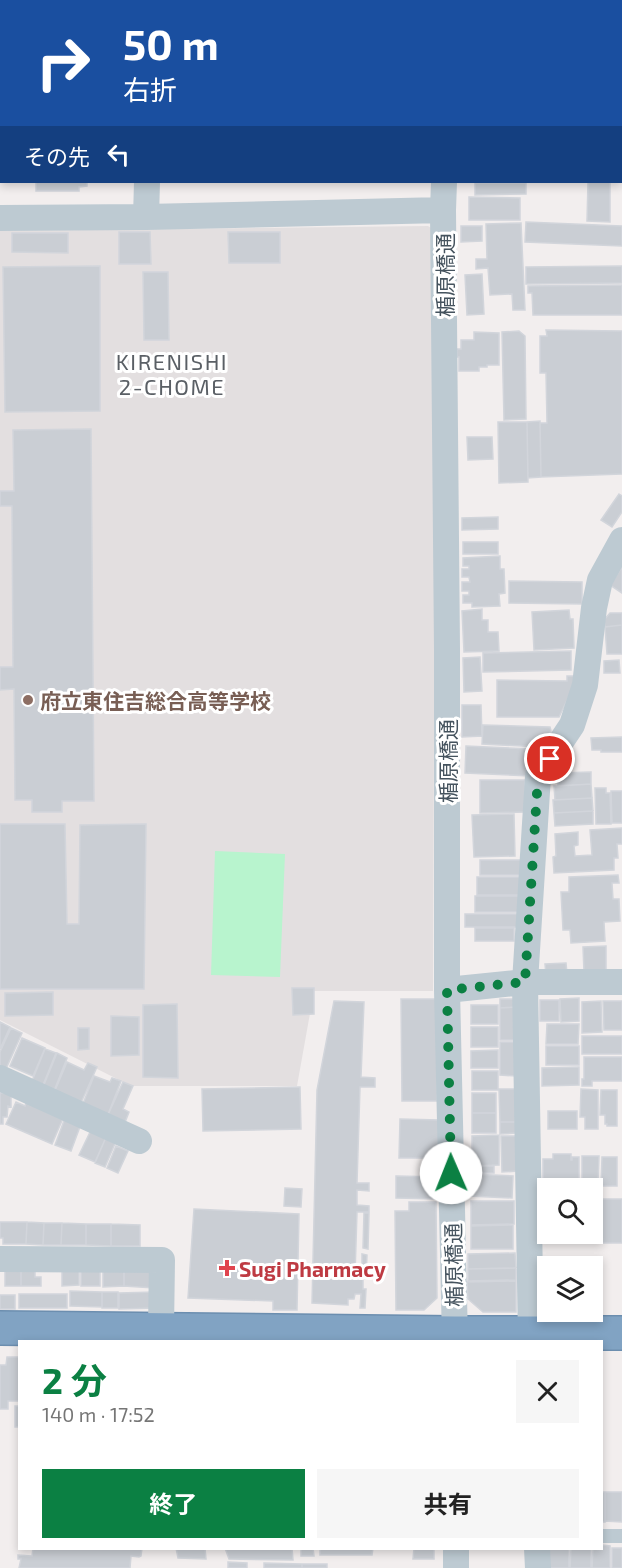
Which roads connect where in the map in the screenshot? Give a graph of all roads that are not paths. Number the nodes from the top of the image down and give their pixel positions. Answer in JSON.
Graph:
{"nodes":[{"id":1,"x":147,"y":183,"type":"edge"},
{"id":2,"x":444,"y":183,"type":"edge"},
{"id":3,"x":443,"y":210,"type":"junction"},
{"id":4,"x":146,"y":217,"type":"junction"},
{"id":5,"x":0,"y":218,"type":"edge"},
{"id":6,"x":622,"y":540,"type":"edge"},
{"id":7,"x":525,"y":982,"type":"junction"},
{"id":8,"x":622,"y":982,"type":"edge"},
{"id":9,"x":447,"y":990,"type":"junction"},
{"id":10,"x":0,"y":1077,"type":"edge"},
{"id":11,"x":139,"y":1141,"type":"dead end"},
{"id":12,"x":0,"y":1260,"type":"edge"},
{"id":13,"x":0,"y":1328,"type":"edge"},
{"id":14,"x":161,"y":1329,"type":"junction"},
{"id":15,"x":622,"y":1333,"type":"edge"},
{"id":16,"x":531,"y":1336,"type":"edge"},
{"id":17,"x":454,"y":1337,"type":"edge"},
{"id":18,"x":603,"y":1536,"type":"edge"},
{"id":19,"x":622,"y":1536,"type":"edge"},
{"id":20,"x":456,"y":1550,"type":"edge"},
{"id":21,"x":537,"y":1550,"type":"edge"},
{"id":22,"x":456,"y":1568,"type":"edge"},
{"id":23,"x":538,"y":1568,"type":"edge"}],
"edges":[{"from":1,"to":4,"type":"street"},
{"from":2,"to":3,"type":"street","name":"楯原橋通"},
{"from":3,"to":4,"type":"street"},
{"from":3,"to":9,"type":"street","name":"楯原橋通"},
{"from":4,"to":5,"type":"street"},
{"from":6,"to":7,"type":"street"},
{"from":7,"to":8,"type":"street"},
{"from":7,"to":9,"type":"street"},
{"from":7,"to":16,"type":"street"},
{"from":9,"to":17,"type":"street","name":"楯原橋通"},
{"from":10,"to":11,"type":"street"},
{"from":12,"to":14,"type":"street"},
{"from":13,"to":14,"type":"highway"},
{"from":14,"to":17,"type":"highway"},
{"from":15,"to":16,"type":"highway"},
{"from":16,"to":17,"type":"highway"},
{"from":18,"to":19,"type":"lane"},
{"from":20,"to":22,"type":"street"},
{"from":21,"to":23,"type":"street"}]}
